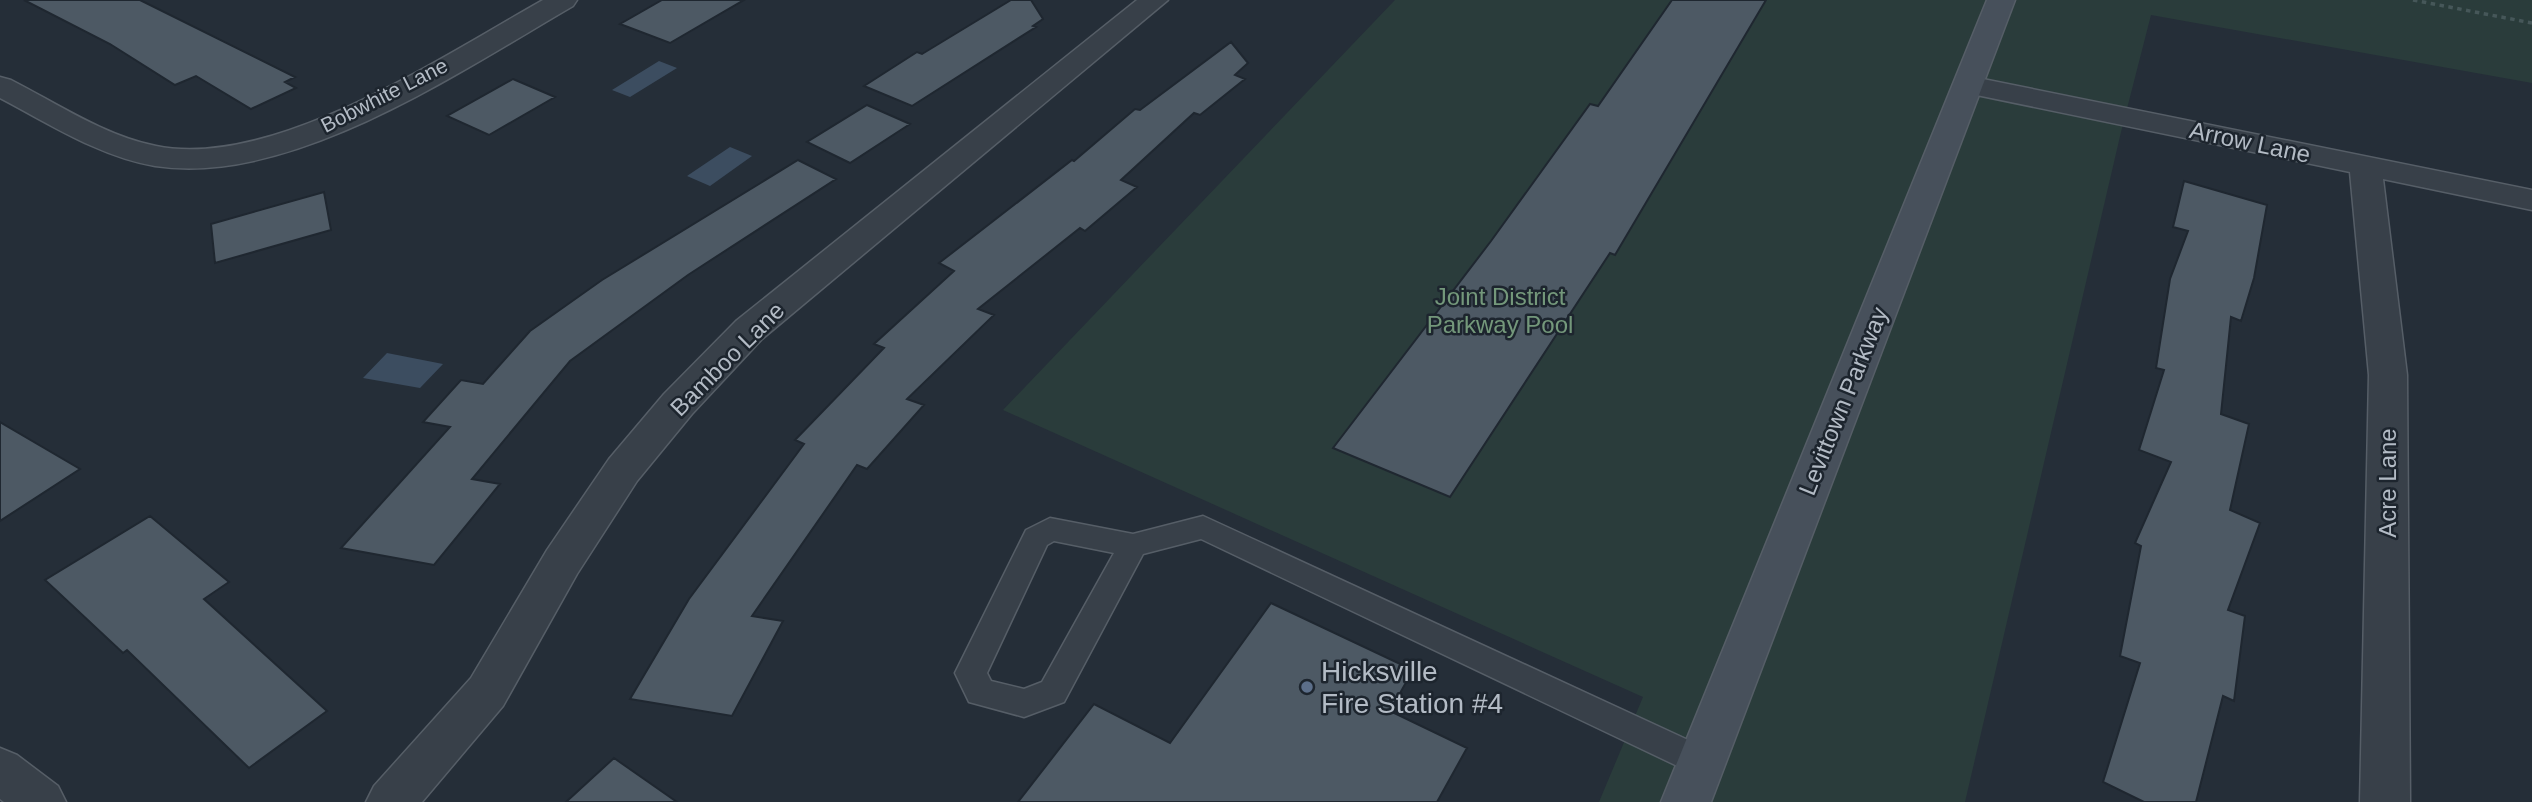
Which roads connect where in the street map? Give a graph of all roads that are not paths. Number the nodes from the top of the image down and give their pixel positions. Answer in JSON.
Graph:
{"nodes":[{"id":1,"x":563,"y":0,"type":"edge"},
{"id":2,"x":2001,"y":0,"type":"edge"},
{"id":3,"x":1147,"y":1,"type":"edge"},
{"id":4,"x":1968,"y":85,"type":"junction"},
{"id":5,"x":0,"y":86,"type":"edge"},
{"id":6,"x":2365,"y":165,"type":"junction"},
{"id":7,"x":2532,"y":200,"type":"edge"},
{"id":8,"x":1133,"y":545,"type":"junction"},
{"id":9,"x":1702,"y":762,"type":"junction"},
{"id":10,"x":0,"y":770,"type":"edge"},
{"id":11,"x":41,"y":802,"type":"edge"},
{"id":12,"x":391,"y":802,"type":"edge"},
{"id":13,"x":1686,"y":802,"type":"edge"},
{"id":14,"x":2385,"y":802,"type":"edge"}],
"edges":[{"from":1,"to":5,"type":"street","name":"Bobwhite Lane"},
{"from":2,"to":4,"type":"street","name":"Levittown Parkway"},
{"from":3,"to":12,"type":"street","name":"Bamboo Lane"},
{"from":4,"to":6,"type":"street","name":"Arrow Lane"},
{"from":4,"to":9,"type":"street","name":"Levittown Parkway"},
{"from":6,"to":7,"type":"street","name":"Arrow Lane"},
{"from":6,"to":14,"type":"street","name":"Acre Lane"},
{"from":8,"to":8,"type":"lane"},
{"from":8,"to":9,"type":"lane"},
{"from":9,"to":13,"type":"street","name":"Levittown Parkway"},
{"from":10,"to":11,"type":"street"}]}
